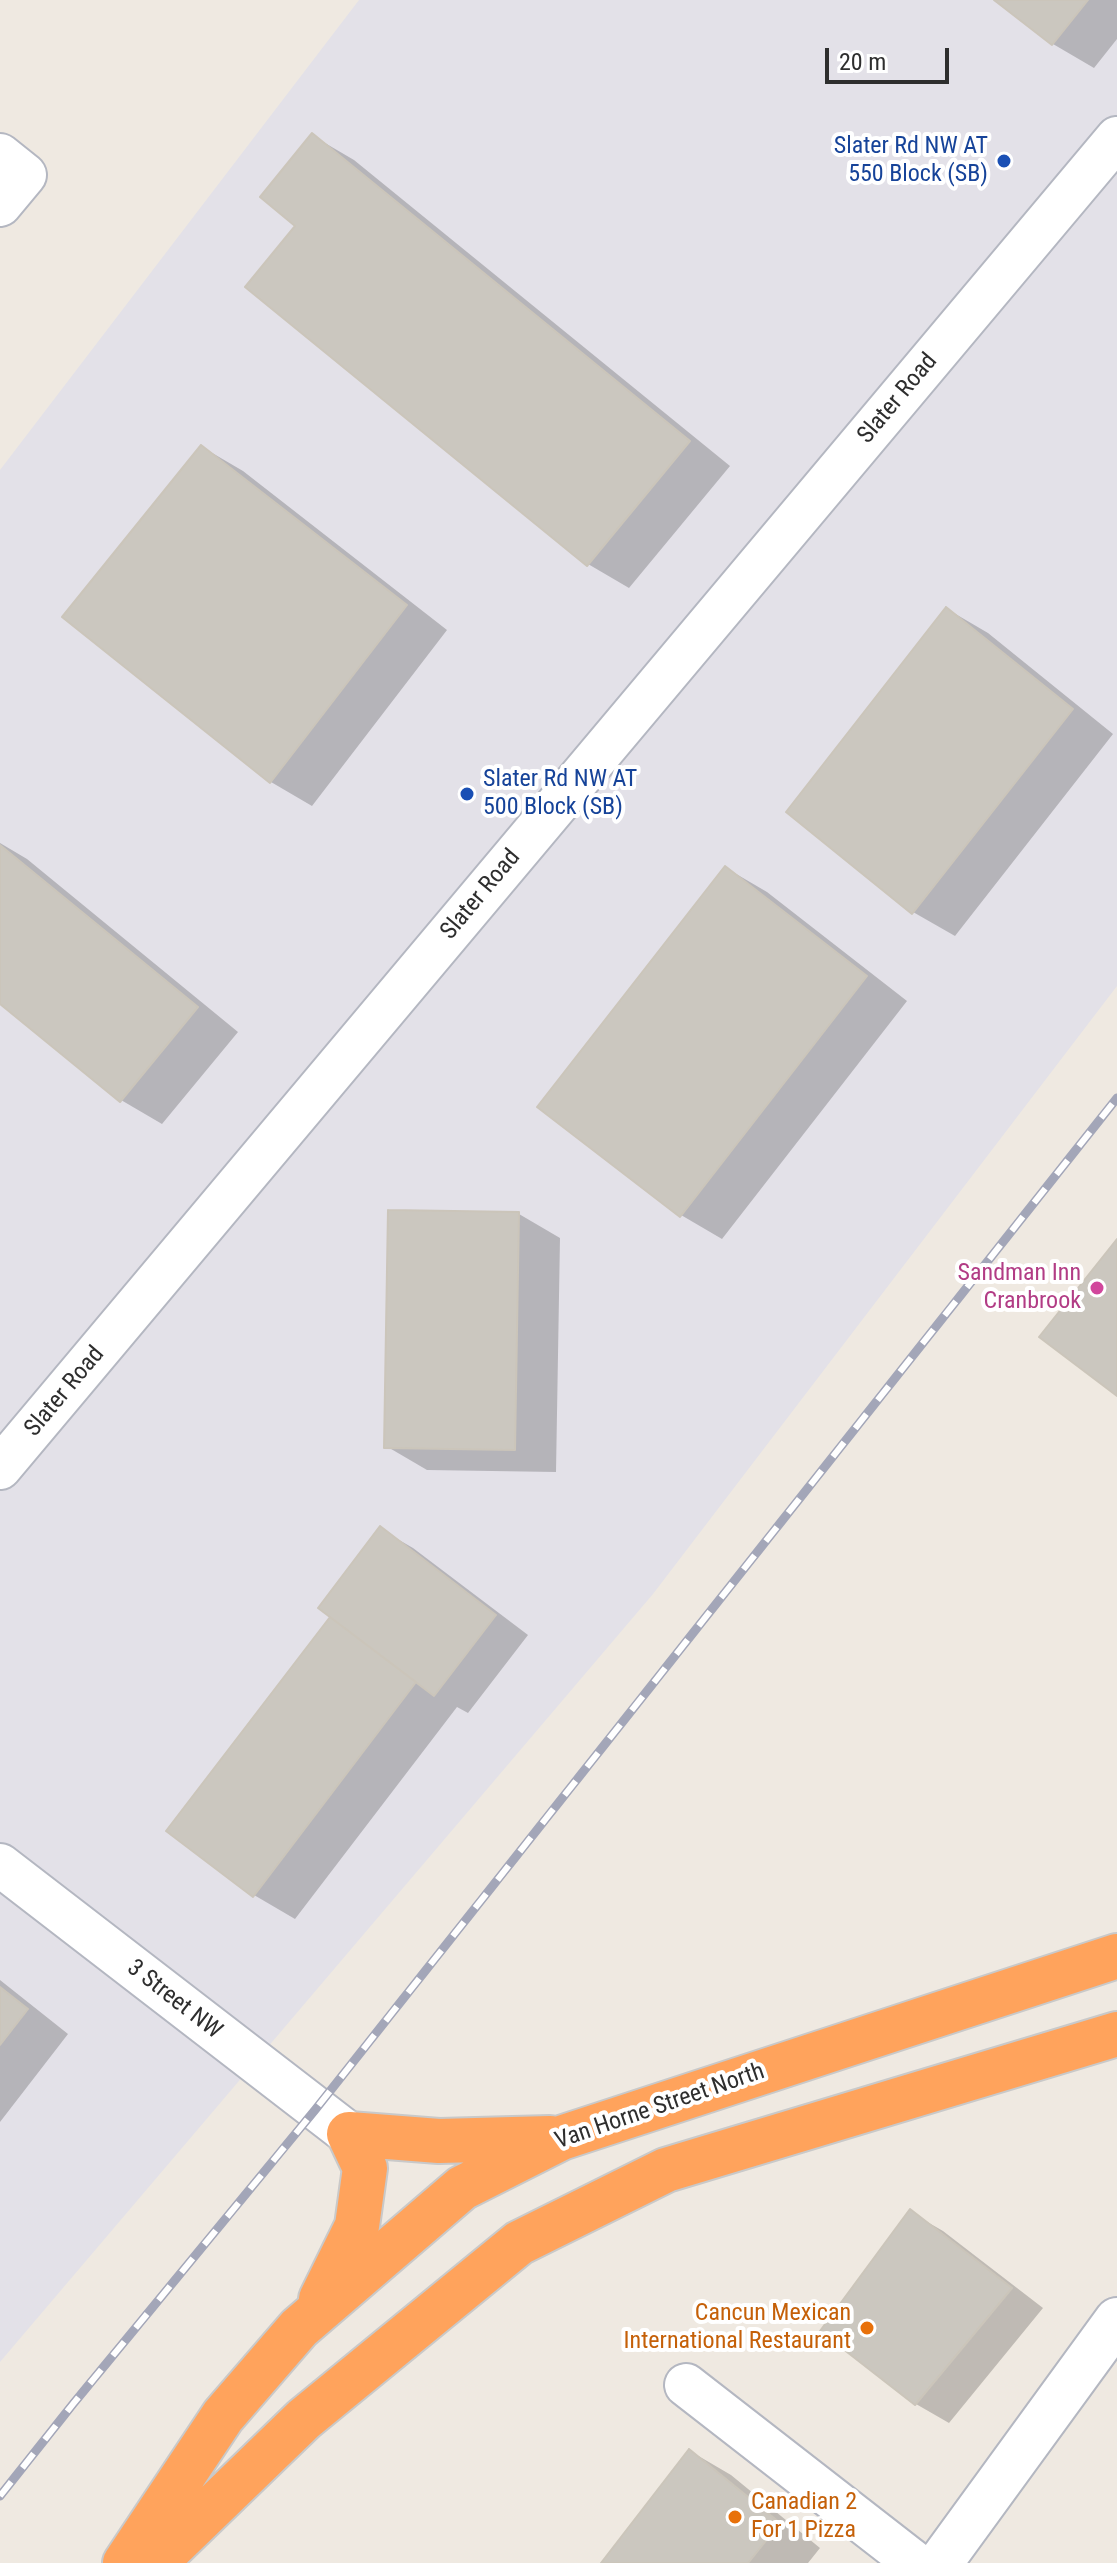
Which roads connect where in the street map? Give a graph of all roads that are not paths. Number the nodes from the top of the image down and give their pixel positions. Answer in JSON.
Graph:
{"nodes":[{"id":1,"x":1117,"y":138,"type":"edge"},
{"id":2,"x":0,"y":1468,"type":"edge"},
{"id":3,"x":0,"y":1865,"type":"edge"},
{"id":4,"x":1117,"y":1956,"type":"edge"},
{"id":5,"x":1117,"y":2034,"type":"edge"},
{"id":6,"x":349,"y":2134,"type":"junction"},
{"id":7,"x":561,"y":2138,"type":"junction"},
{"id":8,"x":311,"y":2318,"type":"junction"},
{"id":9,"x":1117,"y":2320,"type":"edge"},
{"id":10,"x":686,"y":2385,"type":"dead end"},
{"id":11,"x":125,"y":2563,"type":"edge"},
{"id":12,"x":155,"y":2563,"type":"edge"},
{"id":13,"x":915,"y":2563,"type":"edge"},
{"id":14,"x":940,"y":2563,"type":"edge"}],
"edges":[{"from":1,"to":2,"type":"street","name":"Slater Road"},
{"from":3,"to":6,"type":"street","name":"3 Street NW"},
{"from":4,"to":7,"type":"highway","name":"Van Horne Street North"},
{"from":5,"to":12,"type":"highway"},
{"from":6,"to":7,"type":"highway"},
{"from":6,"to":8,"type":"highway"},
{"from":7,"to":8,"type":"highway","name":"Van Horne Street North"},
{"from":8,"to":11,"type":"highway","name":"Van Horne Street North"},
{"from":9,"to":14,"type":"street"},
{"from":10,"to":13,"type":"street"}]}
